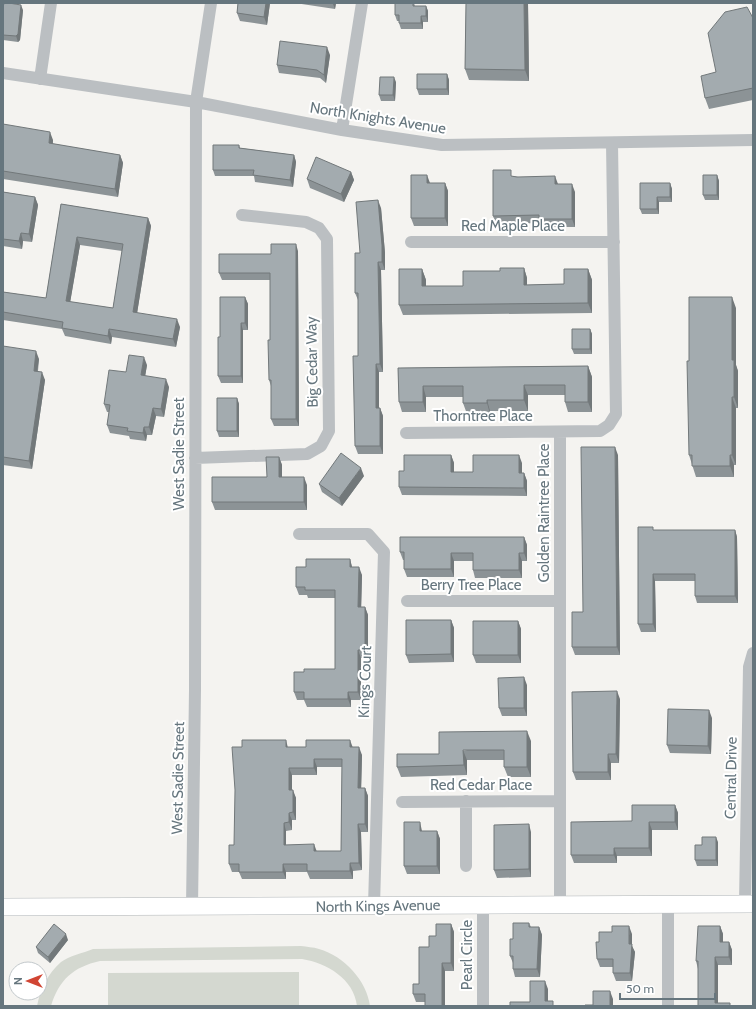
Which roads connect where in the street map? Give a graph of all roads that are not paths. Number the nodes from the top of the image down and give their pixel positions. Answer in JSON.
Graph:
{"nodes":[{"id":1,"x":51,"y":3,"type":"edge"},
{"id":2,"x":211,"y":3,"type":"edge"},
{"id":3,"x":362,"y":3,"type":"edge"},
{"id":4,"x":3,"y":73,"type":"edge"},
{"id":5,"x":40,"y":79,"type":"junction"},
{"id":6,"x":196,"y":102,"type":"junction"},
{"id":7,"x":342,"y":130,"type":"junction"},
{"id":8,"x":753,"y":140,"type":"edge"},
{"id":9,"x":612,"y":143,"type":"junction"},
{"id":10,"x":242,"y":215,"type":"dead end"},
{"id":11,"x":411,"y":242,"type":"dead end"},
{"id":12,"x":614,"y":242,"type":"junction"},
{"id":13,"x":560,"y":432,"type":"junction"},
{"id":14,"x":406,"y":433,"type":"dead end"},
{"id":15,"x":195,"y":458,"type":"junction"},
{"id":16,"x":299,"y":534,"type":"dead end"},
{"id":17,"x":407,"y":601,"type":"dead end"},
{"id":18,"x":560,"y":601,"type":"junction"},
{"id":19,"x":753,"y":653,"type":"edge"},
{"id":20,"x":466,"y":801,"type":"junction"},
{"id":21,"x":560,"y":801,"type":"junction"},
{"id":22,"x":402,"y":802,"type":"dead end"},
{"id":23,"x":466,"y":866,"type":"dead end"},
{"id":24,"x":560,"y":904,"type":"junction"},
{"id":25,"x":668,"y":904,"type":"junction"},
{"id":26,"x":749,"y":904,"type":"edge"},
{"id":27,"x":483,"y":905,"type":"junction"},
{"id":28,"x":374,"y":906,"type":"junction"},
{"id":29,"x":3,"y":907,"type":"edge"},
{"id":30,"x":192,"y":907,"type":"junction"},
{"id":31,"x":483,"y":1006,"type":"edge"},
{"id":32,"x":668,"y":1006,"type":"edge"}],
"edges":[{"from":1,"to":5,"type":"street"},
{"from":2,"to":6,"type":"street","name":"West Sadie Street"},
{"from":3,"to":7,"type":"street"},
{"from":4,"to":5,"type":"street","name":"North Knights Avenue"},
{"from":5,"to":6,"type":"street","name":"North Knights Avenue"},
{"from":6,"to":7,"type":"street","name":"North Knights Avenue"},
{"from":6,"to":15,"type":"street","name":"West Sadie Street"},
{"from":7,"to":9,"type":"street","name":"North Knights Avenue"},
{"from":8,"to":9,"type":"street","name":"North Knights Avenue"},
{"from":9,"to":12,"type":"street","name":"Golden Raintree Place"},
{"from":10,"to":15,"type":"street","name":"Big Cedar Way"},
{"from":11,"to":12,"type":"street","name":"Red Maple Place"},
{"from":12,"to":13,"type":"street","name":"Golden Raintree Place"},
{"from":13,"to":14,"type":"street","name":"Thorntree Place"},
{"from":13,"to":18,"type":"street","name":"Golden Raintree Place"},
{"from":15,"to":30,"type":"street","name":"West Sadie Street"},
{"from":16,"to":28,"type":"street","name":"Kings Court"},
{"from":17,"to":18,"type":"street","name":"Berry Tree Place"},
{"from":18,"to":21,"type":"street","name":"Golden Raintree Place"},
{"from":19,"to":26,"type":"street","name":"Central Drive"},
{"from":20,"to":21,"type":"street","name":"Red Cedar Place"},
{"from":20,"to":22,"type":"street","name":"Red Cedar Place"},
{"from":20,"to":23,"type":"street"},
{"from":21,"to":24,"type":"street","name":"Golden Raintree Place"},
{"from":24,"to":25,"type":"street","name":"North Kings Avenue"},
{"from":24,"to":27,"type":"street","name":"North Kings Avenue"},
{"from":25,"to":26,"type":"street","name":"North Kings Avenue"},
{"from":25,"to":32,"type":"street"},
{"from":27,"to":28,"type":"street","name":"North Kings Avenue"},
{"from":27,"to":31,"type":"street","name":"Pearl Circle"},
{"from":28,"to":30,"type":"street","name":"North Kings Avenue"},
{"from":29,"to":30,"type":"street","name":"North Kings Avenue"}]}
